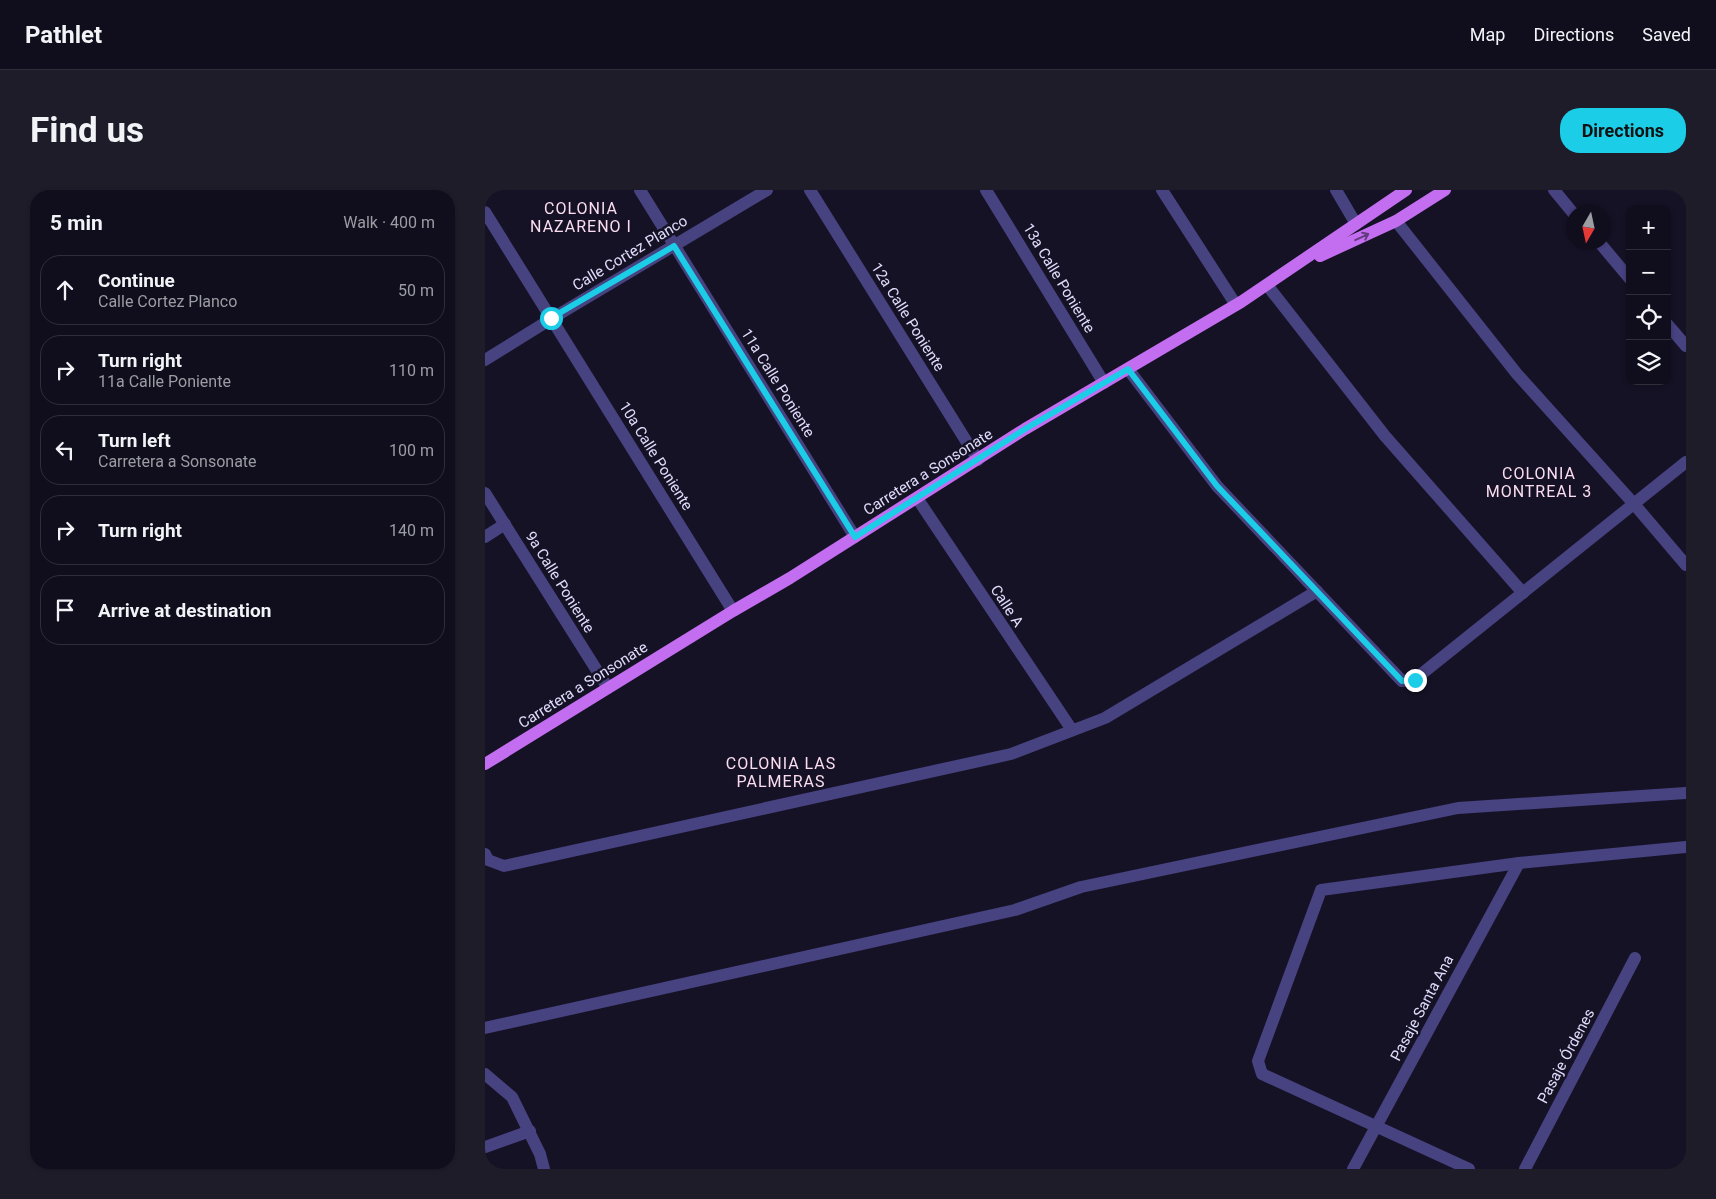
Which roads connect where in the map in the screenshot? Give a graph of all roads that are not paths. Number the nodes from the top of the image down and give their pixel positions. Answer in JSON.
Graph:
{"nodes":[{"id":1,"x":640,"y":190,"type":"edge"},
{"id":2,"x":767,"y":190,"type":"edge"},
{"id":3,"x":811,"y":190,"type":"edge"},
{"id":4,"x":986,"y":190,"type":"edge"},
{"id":5,"x":1162,"y":190,"type":"edge"},
{"id":6,"x":1336,"y":190,"type":"edge"},
{"id":7,"x":1406,"y":190,"type":"edge"},
{"id":8,"x":1445,"y":190,"type":"edge"},
{"id":9,"x":1554,"y":190,"type":"edge"},
{"id":10,"x":1566,"y":205,"type":"edge"},
{"id":11,"x":485,"y":212,"type":"edge"},
{"id":12,"x":1396,"y":221,"type":"junction"},
{"id":13,"x":1356,"y":224,"type":"junction"},
{"id":14,"x":674,"y":246,"type":"junction"},
{"id":15,"x":1606,"y":250,"type":"edge"},
{"id":16,"x":1286,"y":272,"type":"junction"},
{"id":17,"x":1626,"y":274,"type":"edge"},
{"id":18,"x":1267,"y":285,"type":"junction"},
{"id":19,"x":1236,"y":304,"type":"junction"},
{"id":20,"x":551,"y":318,"type":"junction"},
{"id":21,"x":1671,"y":329,"type":"edge"},
{"id":22,"x":1686,"y":346,"type":"edge"},
{"id":23,"x":485,"y":360,"type":"edge"},
{"id":24,"x":1128,"y":369,"type":"junction"},
{"id":25,"x":1104,"y":383,"type":"junction"},
{"id":26,"x":978,"y":460,"type":"junction"},
{"id":27,"x":1686,"y":462,"type":"edge"},
{"id":28,"x":485,"y":493,"type":"edge"},
{"id":29,"x":917,"y":498,"type":"junction"},
{"id":30,"x":1634,"y":504,"type":"junction"},
{"id":31,"x":505,"y":524,"type":"junction"},
{"id":32,"x":485,"y":537,"type":"edge"},
{"id":33,"x":855,"y":537,"type":"junction"},
{"id":34,"x":1686,"y":565,"type":"edge"},
{"id":35,"x":1317,"y":591,"type":"junction"},
{"id":36,"x":1523,"y":593,"type":"junction"},
{"id":37,"x":733,"y":611,"type":"junction"},
{"id":38,"x":608,"y":688,"type":"junction"},
{"id":39,"x":1072,"y":730,"type":"junction"},
{"id":40,"x":485,"y":764,"type":"edge"},
{"id":41,"x":1686,"y":793,"type":"edge"},
{"id":42,"x":1686,"y":846,"type":"edge"},
{"id":43,"x":485,"y":854,"type":"edge"},
{"id":44,"x":1519,"y":863,"type":"junction"},
{"id":45,"x":1635,"y":958,"type":"dead end"},
{"id":46,"x":485,"y":1028,"type":"edge"},
{"id":47,"x":485,"y":1074,"type":"edge"},
{"id":48,"x":1377,"y":1127,"type":"junction"},
{"id":49,"x":530,"y":1131,"type":"junction"},
{"id":50,"x":485,"y":1146,"type":"edge"},
{"id":51,"x":544,"y":1169,"type":"edge"},
{"id":52,"x":1353,"y":1169,"type":"edge"},
{"id":53,"x":1469,"y":1169,"type":"edge"},
{"id":54,"x":1525,"y":1169,"type":"edge"}],
"edges":[{"from":1,"to":14,"type":"street","name":"11a Calle Poniente"},
{"from":2,"to":14,"type":"street","name":"Calle Cortez Planco"},
{"from":3,"to":26,"type":"street","name":"12a Calle Poniente"},
{"from":4,"to":25,"type":"street","name":"13a Calle Poniente"},
{"from":5,"to":19,"type":"street"},
{"from":6,"to":13,"type":"street"},
{"from":7,"to":13,"type":"main road","name":"Carretera a Sonsonate"},
{"from":8,"to":12,"type":"main road","name":"Carretera a Sonsonate"},
{"from":9,"to":10,"type":"street"},
{"from":11,"to":20,"type":"street","name":"10a Calle Poniente"},
{"from":16,"to":12,"type":"main road","name":"Carretera a Sonsonate","one_way":true},
{"from":12,"to":30,"type":"street"},
{"from":13,"to":16,"type":"main road","name":"Carretera a Sonsonate"},
{"from":14,"to":20,"type":"street","name":"Calle Cortez Planco"},
{"from":14,"to":33,"type":"street","name":"11a Calle Poniente"},
{"from":15,"to":17,"type":"street"},
{"from":16,"to":18,"type":"main road","name":"Carretera a Sonsonate"},
{"from":18,"to":19,"type":"main road","name":"Carretera a Sonsonate"},
{"from":18,"to":36,"type":"street"},
{"from":19,"to":24,"type":"main road","name":"Carretera a Sonsonate"},
{"from":20,"to":23,"type":"street","name":"Calle Cortez Planco"},
{"from":20,"to":37,"type":"street","name":"10a Calle Poniente"},
{"from":21,"to":22,"type":"street"},
{"from":24,"to":25,"type":"main road","name":"Carretera a Sonsonate"},
{"from":24,"to":35,"type":"street"},
{"from":25,"to":26,"type":"main road","name":"Carretera a Sonsonate"},
{"from":26,"to":29,"type":"main road","name":"Carretera a Sonsonate"},
{"from":27,"to":30,"type":"street"},
{"from":28,"to":31,"type":"street","name":"9a Calle Poniente"},
{"from":29,"to":33,"type":"main road","name":"Carretera a Sonsonate"},
{"from":29,"to":39,"type":"street","name":"Calle A"},
{"from":30,"to":34,"type":"street"},
{"from":30,"to":36,"type":"street"},
{"from":31,"to":32,"type":"street"},
{"from":31,"to":38,"type":"street","name":"9a Calle Poniente"},
{"from":33,"to":37,"type":"main road","name":"Carretera a Sonsonate"},
{"from":35,"to":36,"type":"street"},
{"from":35,"to":39,"type":"street"},
{"from":37,"to":38,"type":"main road","name":"Carretera a Sonsonate"},
{"from":38,"to":40,"type":"main road","name":"Carretera a Sonsonate"},
{"from":39,"to":43,"type":"street"},
{"from":41,"to":46,"type":"street"},
{"from":42,"to":44,"type":"street"},
{"from":44,"to":48,"type":"street","name":"Pasaje Santa Ana"},
{"from":44,"to":48,"type":"street"},
{"from":45,"to":54,"type":"street","name":"Pasaje Órdenes"},
{"from":47,"to":49,"type":"street"},
{"from":48,"to":52,"type":"street","name":"Pasaje Santa Ana"},
{"from":48,"to":53,"type":"street"},
{"from":49,"to":50,"type":"street"},
{"from":49,"to":51,"type":"street"}]}
